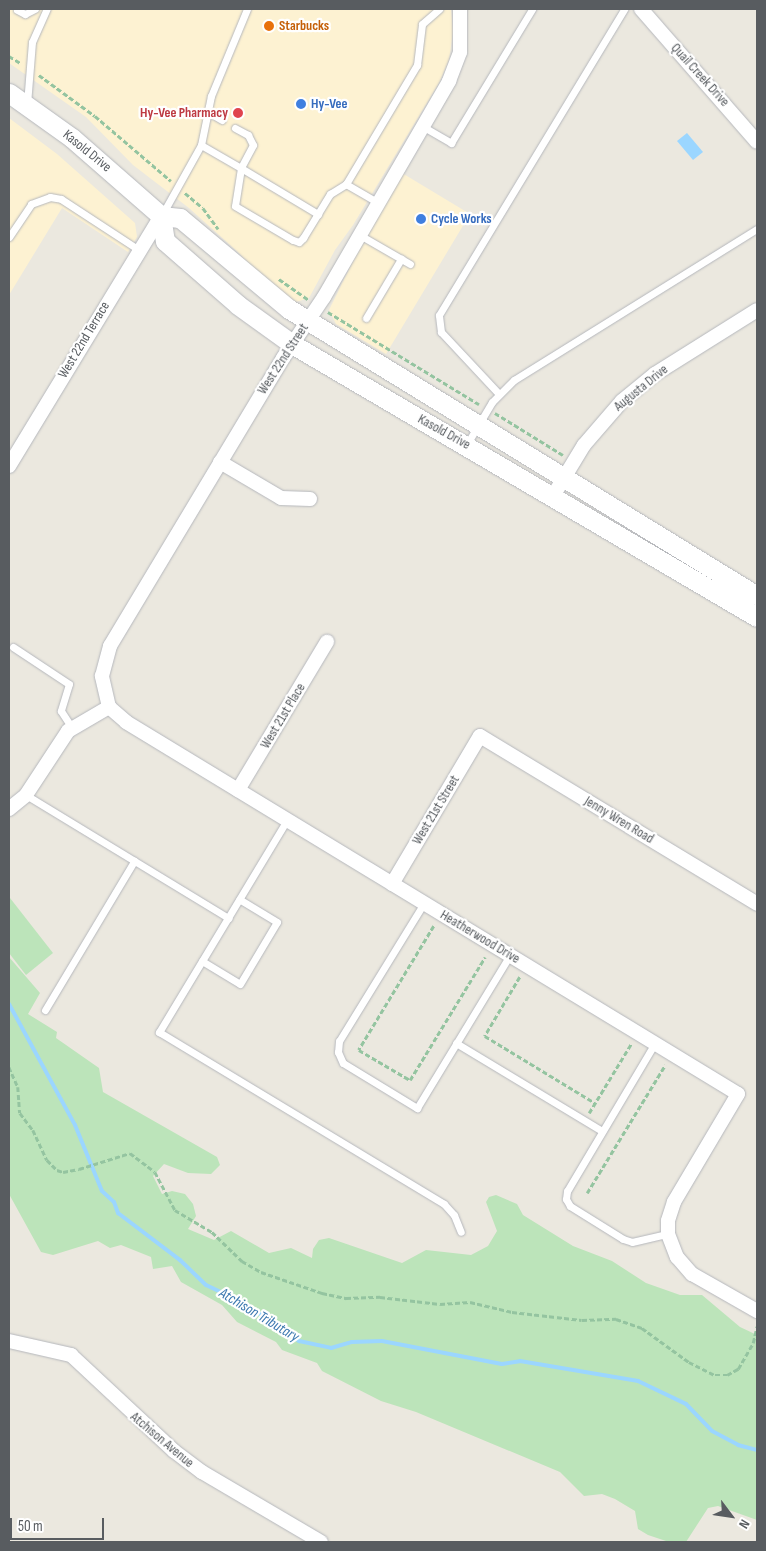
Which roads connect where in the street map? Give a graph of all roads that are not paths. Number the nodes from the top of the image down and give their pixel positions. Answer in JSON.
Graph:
{"nodes":[{"id":1,"x":34,"y":9,"type":"edge"},
{"id":2,"x":47,"y":9,"type":"edge"},
{"id":3,"x":247,"y":9,"type":"edge"},
{"id":4,"x":440,"y":9,"type":"edge"},
{"id":5,"x":460,"y":9,"type":"edge"},
{"id":6,"x":532,"y":9,"type":"edge"},
{"id":7,"x":624,"y":9,"type":"edge"},
{"id":8,"x":641,"y":9,"type":"edge"},
{"id":9,"x":17,"y":10,"type":"edge"},
{"id":10,"x":9,"y":93,"type":"edge"},
{"id":11,"x":27,"y":104,"type":"junction"},
{"id":12,"x":208,"y":112,"type":"junction"},
{"id":13,"x":222,"y":120,"type":"dead end"},
{"id":14,"x":422,"y":126,"type":"junction"},
{"id":15,"x":235,"y":128,"type":"dead end"},
{"id":16,"x":757,"y":142,"type":"edge"},
{"id":17,"x":201,"y":145,"type":"junction"},
{"id":18,"x":240,"y":168,"type":"junction"},
{"id":19,"x":346,"y":184,"type":"junction"},
{"id":20,"x":377,"y":202,"type":"junction"},
{"id":21,"x":318,"y":214,"type":"junction"},
{"id":22,"x":161,"y":216,"type":"junction"},
{"id":23,"x":757,"y":229,"type":"edge"},
{"id":24,"x":358,"y":234,"type":"junction"},
{"id":25,"x":9,"y":237,"type":"edge"},
{"id":26,"x":139,"y":250,"type":"junction"},
{"id":27,"x":401,"y":259,"type":"junction"},
{"id":28,"x":410,"y":264,"type":"dead end"},
{"id":29,"x":757,"y":310,"type":"edge"},
{"id":30,"x":366,"y":318,"type":"dead end"},
{"id":31,"x":308,"y":321,"type":"junction"},
{"id":32,"x":292,"y":344,"type":"junction"},
{"id":33,"x":499,"y":394,"type":"junction"},
{"id":34,"x":478,"y":426,"type":"junction"},
{"id":35,"x":466,"y":445,"type":"junction"},
{"id":36,"x":220,"y":462,"type":"junction"},
{"id":37,"x":9,"y":466,"type":"edge"},
{"id":38,"x":564,"y":478,"type":"junction"},
{"id":39,"x":553,"y":496,"type":"junction"},
{"id":40,"x":310,"y":499,"type":"dead end"},
{"id":41,"x":757,"y":596,"type":"edge"},
{"id":42,"x":757,"y":617,"type":"edge"},
{"id":43,"x":327,"y":642,"type":"dead end"},
{"id":44,"x":14,"y":647,"type":"dead end"},
{"id":45,"x":109,"y":706,"type":"junction"},
{"id":46,"x":72,"y":728,"type":"junction"},
{"id":47,"x":480,"y":736,"type":"joint"},
{"id":48,"x":238,"y":790,"type":"junction"},
{"id":49,"x":26,"y":795,"type":"junction"},
{"id":50,"x":9,"y":809,"type":"edge"},
{"id":51,"x":286,"y":820,"type":"junction"},
{"id":52,"x":134,"y":861,"type":"junction"},
{"id":53,"x":392,"y":884,"type":"junction"},
{"id":54,"x":239,"y":899,"type":"junction"},
{"id":55,"x":424,"y":903,"type":"junction"},
{"id":56,"x":757,"y":904,"type":"edge"},
{"id":57,"x":228,"y":918,"type":"junction"},
{"id":58,"x":510,"y":955,"type":"junction"},
{"id":59,"x":202,"y":961,"type":"junction"},
{"id":60,"x":45,"y":1010,"type":"dead end"},
{"id":61,"x":456,"y":1043,"type":"junction"},
{"id":62,"x":655,"y":1043,"type":"junction"},
{"id":63,"x":602,"y":1131,"type":"junction"},
{"id":64,"x":461,"y":1232,"type":"dead end"},
{"id":65,"x":668,"y":1234,"type":"junction"},
{"id":66,"x":757,"y":1312,"type":"edge"},
{"id":67,"x":9,"y":1341,"type":"edge"},
{"id":68,"x":320,"y":1542,"type":"edge"}],
"edges":[{"from":1,"to":9,"type":"lane"},
{"from":2,"to":11,"type":"lane"},
{"from":3,"to":12,"type":"lane"},
{"from":4,"to":19,"type":"lane"},
{"from":5,"to":14,"type":"street","name":"West 22nd Street"},
{"from":6,"to":14,"type":"lane"},
{"from":7,"to":33,"type":"lane"},
{"from":8,"to":16,"type":"street","name":"Quail Creek Drive"},
{"from":10,"to":11,"type":"main road","name":"Kasold Drive"},
{"from":11,"to":22,"type":"main road","name":"Kasold Drive"},
{"from":12,"to":13,"type":"lane"},
{"from":12,"to":17,"type":"lane"},
{"from":14,"to":20,"type":"street","name":"West 22nd Street"},
{"from":15,"to":18,"type":"lane"},
{"from":17,"to":18,"type":"lane"},
{"from":17,"to":22,"type":"lane"},
{"from":18,"to":21,"type":"lane"},
{"from":18,"to":21,"type":"lane"},
{"from":19,"to":20,"type":"lane"},
{"from":19,"to":21,"type":"lane"},
{"from":20,"to":24,"type":"street","name":"West 22nd Street"},
{"from":22,"to":26,"type":"street","name":"West 22nd Terrace"},
{"from":22,"to":31,"type":"main road","name":"Kasold Drive"},
{"from":22,"to":32,"type":"main road","name":"Kasold Drive"},
{"from":23,"to":33,"type":"lane"},
{"from":24,"to":27,"type":"lane"},
{"from":24,"to":31,"type":"street","name":"West 22nd Street"},
{"from":25,"to":26,"type":"lane"},
{"from":26,"to":37,"type":"street","name":"West 22nd Terrace"},
{"from":27,"to":28,"type":"lane"},
{"from":27,"to":30,"type":"lane"},
{"from":29,"to":38,"type":"street","name":"Augusta Drive"},
{"from":31,"to":32,"type":"street","name":"West 22nd Street"},
{"from":31,"to":34,"type":"main road","name":"Kasold Drive"},
{"from":32,"to":35,"type":"main road","name":"Kasold Drive"},
{"from":32,"to":36,"type":"street","name":"West 22nd Street"},
{"from":33,"to":34,"type":"lane"},
{"from":34,"to":35,"type":"lane"},
{"from":34,"to":38,"type":"main road","name":"Kasold Drive"},
{"from":35,"to":39,"type":"main road","name":"Kasold Drive"},
{"from":36,"to":40,"type":"street"},
{"from":36,"to":45,"type":"street","name":"West 22nd Street"},
{"from":38,"to":39,"type":"street","name":"Augusta Drive"},
{"from":38,"to":41,"type":"main road","name":"Kasold Drive"},
{"from":39,"to":42,"type":"main road","name":"Kasold Drive"},
{"from":43,"to":48,"type":"street","name":"West 21st Place"},
{"from":44,"to":46,"type":"lane"},
{"from":45,"to":46,"type":"street"},
{"from":45,"to":48,"type":"street","name":"Heatherwood Drive"},
{"from":46,"to":49,"type":"street"},
{"from":47,"to":53,"type":"street","name":"West 21st Street"},
{"from":47,"to":56,"type":"street","name":"Jenny Wren Road"},
{"from":48,"to":51,"type":"street","name":"Heatherwood Drive"},
{"from":49,"to":50,"type":"street"},
{"from":49,"to":52,"type":"lane"},
{"from":51,"to":53,"type":"street","name":"Heatherwood Drive"},
{"from":51,"to":54,"type":"lane"},
{"from":52,"to":57,"type":"lane"},
{"from":52,"to":60,"type":"lane"},
{"from":53,"to":55,"type":"street","name":"Heatherwood Drive"},
{"from":54,"to":57,"type":"lane"},
{"from":54,"to":59,"type":"lane"},
{"from":55,"to":58,"type":"street","name":"Heatherwood Drive"},
{"from":55,"to":61,"type":"lane"},
{"from":57,"to":59,"type":"lane"},
{"from":58,"to":61,"type":"lane"},
{"from":58,"to":62,"type":"street","name":"Heatherwood Drive"},
{"from":59,"to":64,"type":"lane"},
{"from":61,"to":63,"type":"lane"},
{"from":62,"to":63,"type":"lane"},
{"from":62,"to":65,"type":"street","name":"Heatherwood Drive"},
{"from":63,"to":65,"type":"lane"},
{"from":65,"to":66,"type":"street"},
{"from":67,"to":68,"type":"street","name":"Atchison Avenue"}]}
